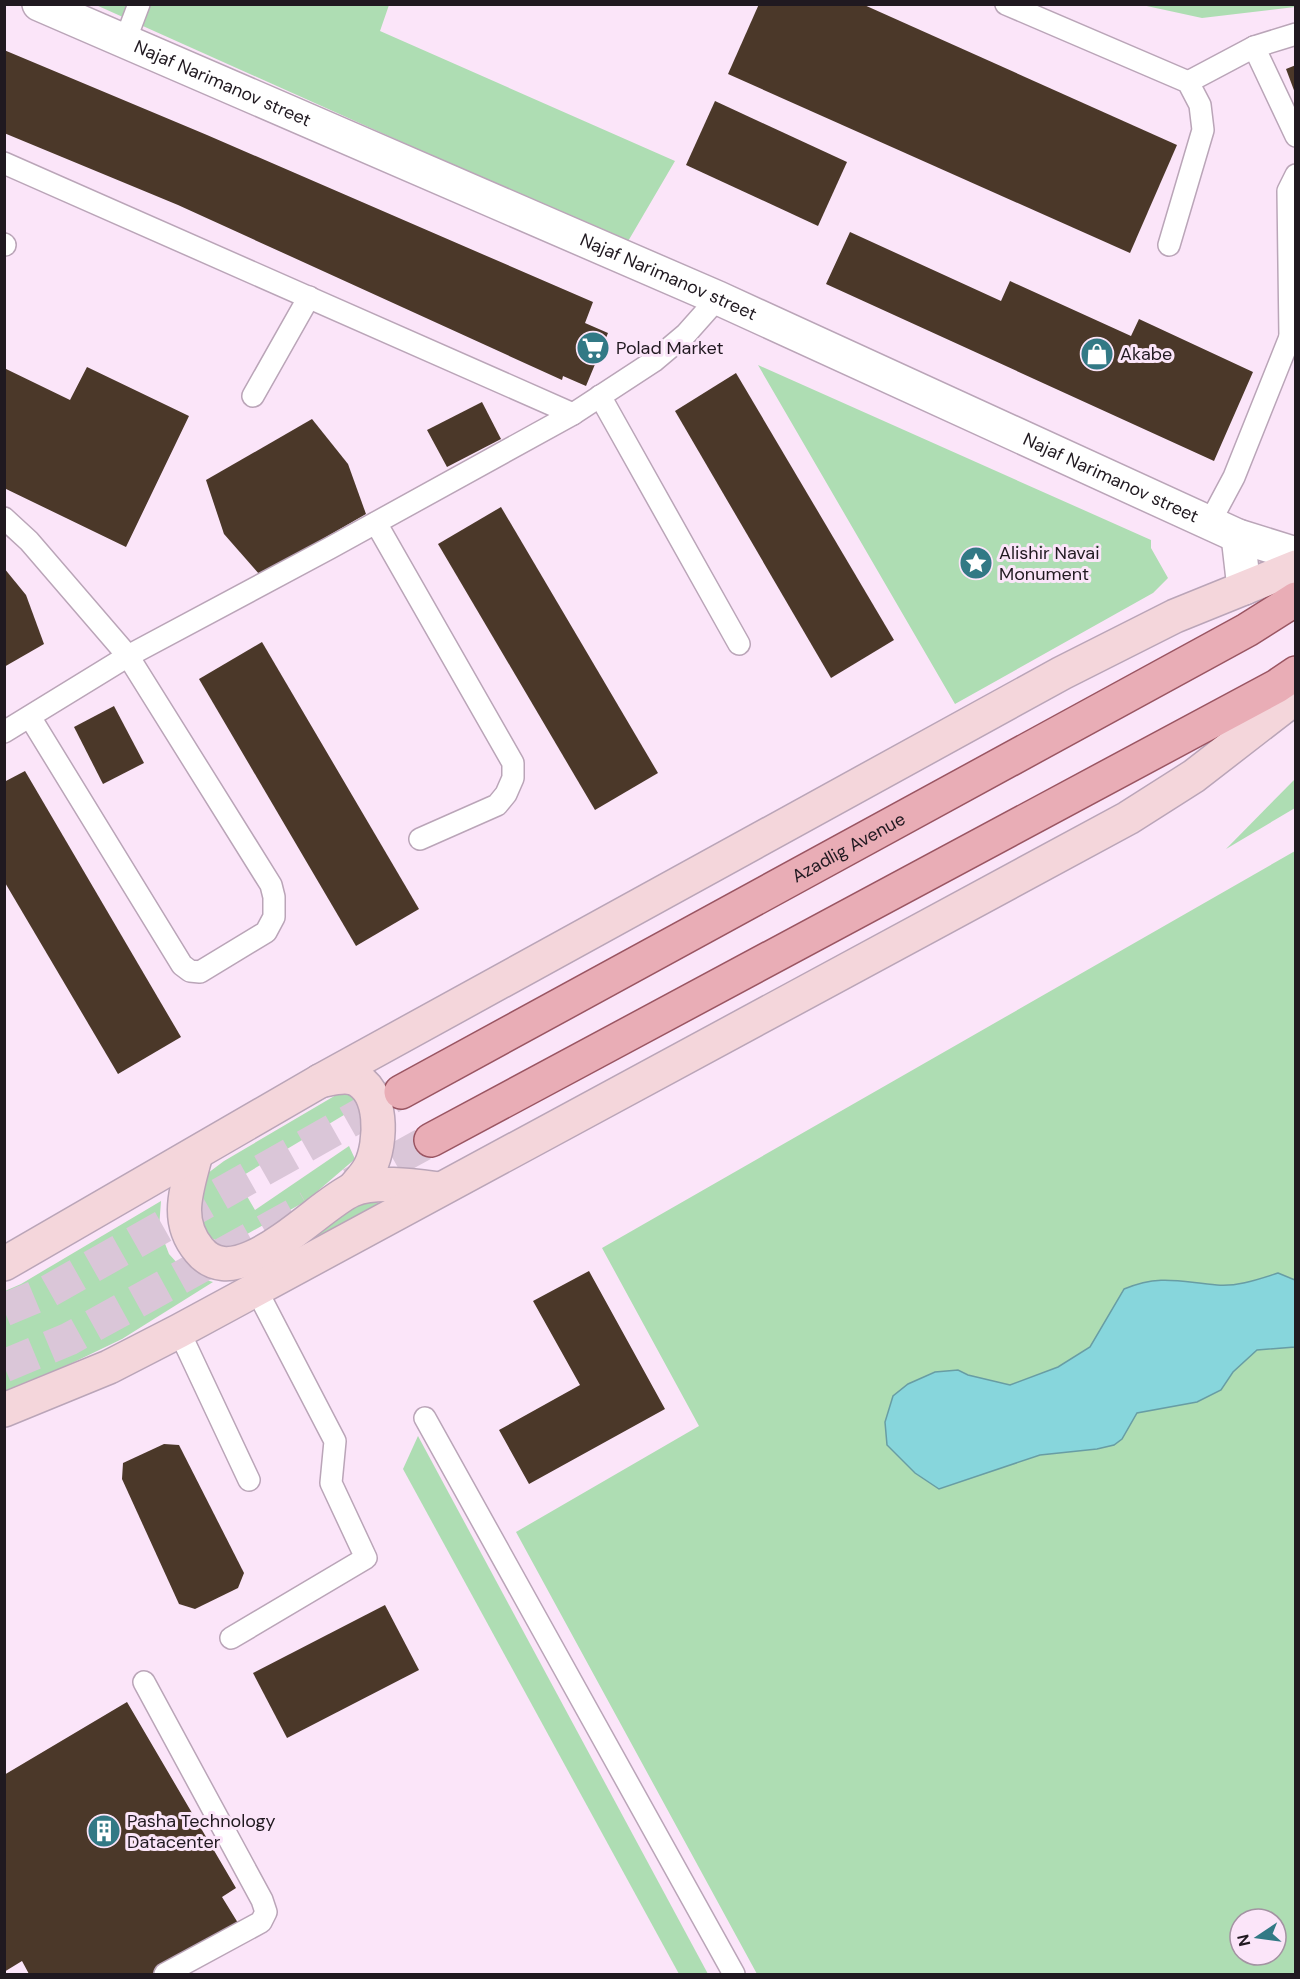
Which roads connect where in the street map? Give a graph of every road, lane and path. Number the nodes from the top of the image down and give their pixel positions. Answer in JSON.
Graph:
{"nodes":[{"id":1,"x":39,"y":4,"type":"edge"},
{"id":2,"x":139,"y":4,"type":"edge"},
{"id":3,"x":1006,"y":4,"type":"edge"},
{"id":4,"x":1296,"y":34,"type":"edge"},
{"id":5,"x":124,"y":41,"type":"junction"},
{"id":6,"x":1254,"y":47,"type":"junction"},
{"id":7,"x":1188,"y":82,"type":"junction"},
{"id":8,"x":1296,"y":136,"type":"edge"},
{"id":9,"x":4,"y":163,"type":"edge"},
{"id":10,"x":1296,"y":175,"type":"edge"},
{"id":11,"x":1168,"y":244,"type":"dead end"},
{"id":12,"x":309,"y":297,"type":"junction"},
{"id":13,"x":718,"y":298,"type":"junction"},
{"id":14,"x":1293,"y":335,"type":"edge"},
{"id":15,"x":254,"y":396,"type":"dead end"},
{"id":16,"x":600,"y":396,"type":"junction"},
{"id":17,"x":573,"y":414,"type":"junction"},
{"id":18,"x":4,"y":518,"type":"edge"},
{"id":19,"x":376,"y":523,"type":"junction"},
{"id":20,"x":1224,"y":529,"type":"junction"},
{"id":21,"x":1296,"y":554,"type":"edge"},
{"id":22,"x":1296,"y":567,"type":"edge"},
{"id":23,"x":1244,"y":588,"type":"junction"},
{"id":24,"x":1296,"y":599,"type":"edge"},
{"id":25,"x":739,"y":644,"type":"dead end"},
{"id":26,"x":128,"y":656,"type":"junction"},
{"id":27,"x":1296,"y":673,"type":"edge"},
{"id":28,"x":1296,"y":697,"type":"edge"},
{"id":29,"x":30,"y":717,"type":"junction"},
{"id":30,"x":4,"y":732,"type":"edge"},
{"id":31,"x":420,"y":839,"type":"dead end"},
{"id":32,"x":320,"y":1081,"type":"junction"},
{"id":33,"x":401,"y":1092,"type":"tunnel mouth"},
{"id":34,"x":430,"y":1140,"type":"tunnel mouth"},
{"id":35,"x":196,"y":1154,"type":"junction"},
{"id":36,"x":439,"y":1189,"type":"junction"},
{"id":37,"x":353,"y":1190,"type":"junction"},
{"id":38,"x":4,"y":1264,"type":"edge"},
{"id":39,"x":256,"y":1273,"type":"junction"},
{"id":40,"x":179,"y":1331,"type":"junction"},
{"id":41,"x":4,"y":1410,"type":"edge"},
{"id":42,"x":425,"y":1418,"type":"dead end"},
{"id":43,"x":249,"y":1480,"type":"dead end"},
{"id":44,"x":231,"y":1638,"type":"dead end"},
{"id":45,"x":144,"y":1682,"type":"dead end"},
{"id":46,"x":165,"y":1974,"type":"edge"},
{"id":47,"x":734,"y":1974,"type":"edge"}],
"edges":[{"from":1,"to":5,"type":"street","name":"Najaf Narimanov street"},
{"from":2,"to":5,"type":"lane"},
{"from":3,"to":7,"type":"lane"},
{"from":4,"to":6,"type":"lane"},
{"from":5,"to":13,"type":"street","name":"Najaf Narimanov street"},
{"from":6,"to":7,"type":"lane"},
{"from":6,"to":8,"type":"lane"},
{"from":7,"to":11,"type":"lane"},
{"from":9,"to":12,"type":"lane"},
{"from":10,"to":14,"type":"lane"},
{"from":12,"to":15,"type":"lane"},
{"from":12,"to":17,"type":"lane"},
{"from":13,"to":16,"type":"lane"},
{"from":13,"to":20,"type":"street","name":"Najaf Narimanov street"},
{"from":14,"to":20,"type":"lane"},
{"from":16,"to":17,"type":"lane"},
{"from":16,"to":25,"type":"lane"},
{"from":17,"to":19,"type":"lane"},
{"from":18,"to":26,"type":"lane"},
{"from":19,"to":26,"type":"lane"},
{"from":19,"to":31,"type":"lane"},
{"from":20,"to":21,"type":"street","name":"Najaf Narimanov street"},
{"from":20,"to":23,"type":"street"},
{"from":22,"to":23,"type":"main road"},
{"from":23,"to":32,"type":"main road"},
{"from":24,"to":33,"type":"main road","name":"Azadlig Avenue"},
{"from":26,"to":29,"type":"lane"},
{"from":26,"to":29,"type":"lane"},
{"from":27,"to":34,"type":"main road"},
{"from":28,"to":36,"type":"main road"},
{"from":29,"to":30,"type":"lane"},
{"from":32,"to":35,"type":"main road"},
{"from":32,"to":37,"type":"main road"},
{"from":35,"to":38,"type":"main road"},
{"from":35,"to":39,"type":"main road"},
{"from":36,"to":37,"type":"main road"},
{"from":36,"to":39,"type":"main road"},
{"from":37,"to":39,"type":"main road"},
{"from":39,"to":40,"type":"main road"},
{"from":39,"to":44,"type":"lane"},
{"from":40,"to":41,"type":"main road"},
{"from":40,"to":43,"type":"lane"},
{"from":42,"to":47,"type":"lane"},
{"from":45,"to":46,"type":"lane"}]}
